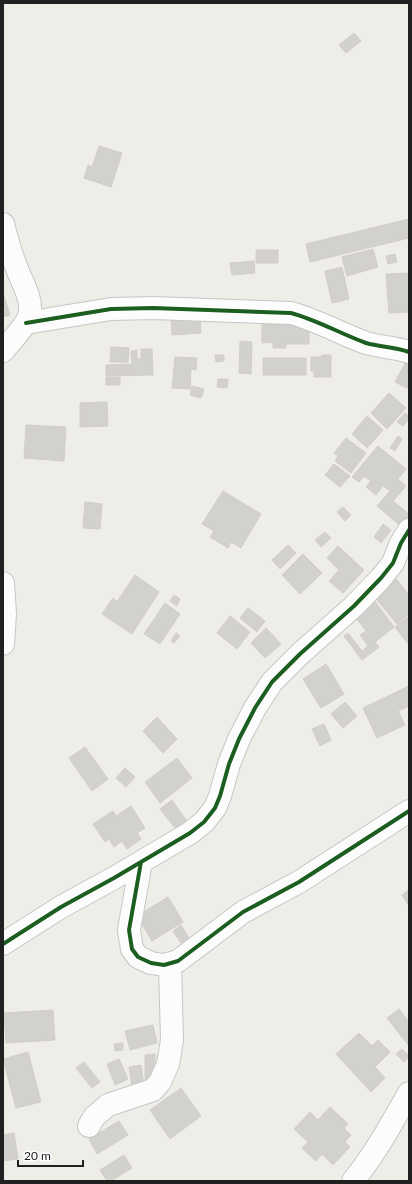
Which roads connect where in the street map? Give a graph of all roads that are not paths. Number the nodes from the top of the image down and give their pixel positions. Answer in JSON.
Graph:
{"nodes":[{"id":1,"x":3,"y":224,"type":"edge"},
{"id":2,"x":26,"y":323,"type":"junction"},
{"id":3,"x":3,"y":352,"type":"edge"},
{"id":4,"x":409,"y":352,"type":"edge"},
{"id":5,"x":409,"y":530,"type":"edge"},
{"id":6,"x":3,"y":583,"type":"edge"},
{"id":7,"x":3,"y":587,"type":"edge"},
{"id":8,"x":3,"y":644,"type":"edge"},
{"id":9,"x":409,"y":811,"type":"edge"},
{"id":10,"x":141,"y":862,"type":"junction"},
{"id":11,"x":3,"y":944,"type":"edge"},
{"id":12,"x":170,"y":964,"type":"junction"},
{"id":13,"x":409,"y":1093,"type":"edge"},
{"id":14,"x":89,"y":1126,"type":"dead end"},
{"id":15,"x":353,"y":1181,"type":"edge"}],
"edges":[{"from":1,"to":2,"type":"street"},
{"from":2,"to":3,"type":"street"},
{"from":2,"to":4,"type":"street"},
{"from":5,"to":10,"type":"street"},
{"from":6,"to":7,"type":"street"},
{"from":7,"to":8,"type":"street"},
{"from":9,"to":12,"type":"street"},
{"from":10,"to":11,"type":"street"},
{"from":10,"to":12,"type":"street"},
{"from":12,"to":14,"type":"street"},
{"from":13,"to":15,"type":"street"}]}
